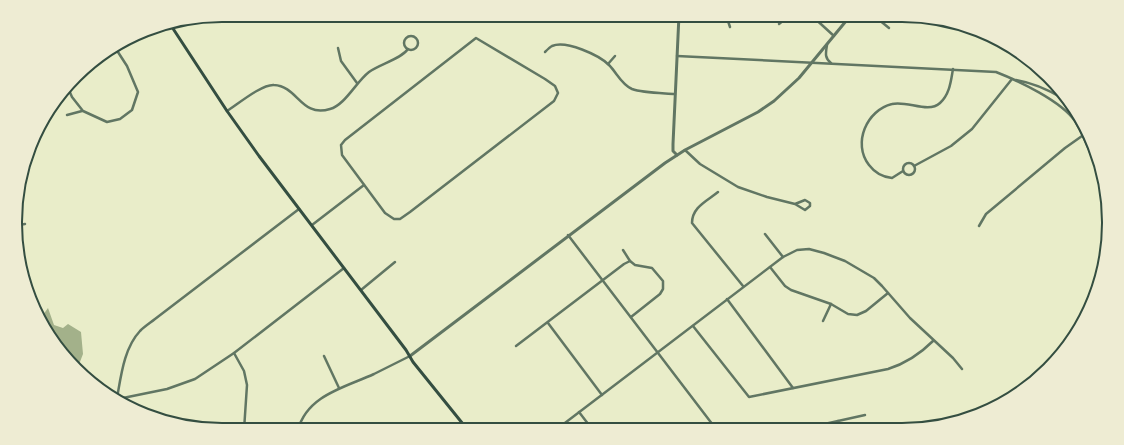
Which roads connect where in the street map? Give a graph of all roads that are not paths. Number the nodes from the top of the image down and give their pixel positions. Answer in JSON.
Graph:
{"nodes":[{"id":1,"x":679,"y":22,"type":"edge"},
{"id":2,"x":728,"y":22,"type":"edge"},
{"id":3,"x":781,"y":22,"type":"edge"},
{"id":4,"x":819,"y":22,"type":"edge"},
{"id":5,"x":845,"y":22,"type":"edge"},
{"id":6,"x":882,"y":22,"type":"edge"},
{"id":7,"x":779,"y":24,"type":"dead end"},
{"id":8,"x":730,"y":27,"type":"dead end"},
{"id":9,"x":889,"y":28,"type":"dead end"},
{"id":10,"x":173,"y":29,"type":"edge"},
{"id":11,"x":834,"y":36,"type":"junction"},
{"id":12,"x":828,"y":43,"type":"junction"},
{"id":13,"x":338,"y":48,"type":"dead end"},
{"id":14,"x":408,"y":49,"type":"junction"},
{"id":15,"x":118,"y":52,"type":"edge"},
{"id":16,"x":545,"y":52,"type":"dead end"},
{"id":17,"x":615,"y":56,"type":"dead end"},
{"id":18,"x":677,"y":56,"type":"junction"},
{"id":19,"x":812,"y":63,"type":"junction"},
{"id":20,"x":832,"y":63,"type":"junction"},
{"id":21,"x":608,"y":64,"type":"junction"},
{"id":22,"x":953,"y":69,"type":"junction"},
{"id":23,"x":1012,"y":78,"type":"junction"},
{"id":24,"x":357,"y":83,"type":"junction"},
{"id":25,"x":70,"y":92,"type":"edge"},
{"id":26,"x":675,"y":94,"type":"junction"},
{"id":27,"x":1056,"y":94,"type":"edge"},
{"id":28,"x":83,"y":111,"type":"junction"},
{"id":29,"x":227,"y":111,"type":"junction"},
{"id":30,"x":67,"y":115,"type":"dead end"},
{"id":31,"x":1073,"y":119,"type":"edge"},
{"id":32,"x":1075,"y":122,"type":"edge"},
{"id":33,"x":1081,"y":134,"type":"edge"},
{"id":34,"x":1082,"y":136,"type":"joint"},
{"id":35,"x":685,"y":150,"type":"junction"},
{"id":36,"x":1089,"y":151,"type":"edge"},
{"id":37,"x":677,"y":155,"type":"junction"},
{"id":38,"x":914,"y":166,"type":"junction"},
{"id":39,"x":903,"y":172,"type":"junction"},
{"id":40,"x":364,"y":185,"type":"junction"},
{"id":41,"x":718,"y":192,"type":"dead end"},
{"id":42,"x":795,"y":204,"type":"junction"},
{"id":43,"x":299,"y":209,"type":"junction"},
{"id":44,"x":22,"y":224,"type":"edge"},
{"id":45,"x":25,"y":224,"type":"dead end"},
{"id":46,"x":312,"y":225,"type":"junction"},
{"id":47,"x":979,"y":226,"type":"dead end"},
{"id":48,"x":764,"y":234,"type":"dead end"},
{"id":49,"x":568,"y":235,"type":"junction"},
{"id":50,"x":623,"y":250,"type":"dead end"},
{"id":51,"x":783,"y":257,"type":"junction"},
{"id":52,"x":630,"y":261,"type":"junction"},
{"id":53,"x":395,"y":262,"type":"dead end"},
{"id":54,"x":344,"y":268,"type":"junction"},
{"id":55,"x":770,"y":268,"type":"junction"},
{"id":56,"x":603,"y":281,"type":"junction"},
{"id":57,"x":743,"y":286,"type":"junction"},
{"id":58,"x":361,"y":290,"type":"junction"},
{"id":59,"x":888,"y":293,"type":"junction"},
{"id":60,"x":727,"y":299,"type":"junction"},
{"id":61,"x":831,"y":304,"type":"junction"},
{"id":62,"x":631,"y":317,"type":"junction"},
{"id":63,"x":823,"y":321,"type":"dead end"},
{"id":64,"x":548,"y":323,"type":"junction"},
{"id":65,"x":693,"y":326,"type":"junction"},
{"id":66,"x":933,"y":341,"type":"junction"},
{"id":67,"x":516,"y":346,"type":"dead end"},
{"id":68,"x":658,"y":352,"type":"junction"},
{"id":69,"x":234,"y":353,"type":"junction"},
{"id":70,"x":324,"y":356,"type":"dead end"},
{"id":71,"x":410,"y":356,"type":"junction"},
{"id":72,"x":962,"y":369,"type":"dead end"},
{"id":73,"x":338,"y":388,"type":"junction"},
{"id":74,"x":794,"y":388,"type":"junction"},
{"id":75,"x":119,"y":394,"type":"edge"},
{"id":76,"x":602,"y":395,"type":"junction"},
{"id":77,"x":124,"y":397,"type":"edge"},
{"id":78,"x":579,"y":412,"type":"junction"},
{"id":79,"x":865,"y":415,"type":"dead end"},
{"id":80,"x":838,"y":421,"type":"joint"},
{"id":81,"x":244,"y":423,"type":"edge"},
{"id":82,"x":300,"y":423,"type":"edge"},
{"id":83,"x":461,"y":423,"type":"edge"},
{"id":84,"x":565,"y":423,"type":"edge"},
{"id":85,"x":587,"y":423,"type":"edge"},
{"id":86,"x":711,"y":423,"type":"edge"},
{"id":87,"x":828,"y":423,"type":"edge"}],
"edges":[{"from":1,"to":18,"type":"street"},
{"from":2,"to":8,"type":"street"},
{"from":3,"to":7,"type":"street"},
{"from":4,"to":11,"type":"street"},
{"from":5,"to":11,"type":"street"},
{"from":6,"to":9,"type":"street"},
{"from":10,"to":29,"type":"main road"},
{"from":11,"to":12,"type":"street"},
{"from":12,"to":19,"type":"street"},
{"from":12,"to":20,"type":"street"},
{"from":13,"to":24,"type":"street"},
{"from":14,"to":14,"type":"street"},
{"from":14,"to":24,"type":"street"},
{"from":15,"to":28,"type":"street"},
{"from":16,"to":21,"type":"street"},
{"from":17,"to":21,"type":"street"},
{"from":18,"to":19,"type":"street"},
{"from":18,"to":26,"type":"street"},
{"from":19,"to":20,"type":"street"},
{"from":19,"to":35,"type":"street"},
{"from":20,"to":22,"type":"street"},
{"from":21,"to":26,"type":"street"},
{"from":22,"to":23,"type":"street"},
{"from":22,"to":39,"type":"street"},
{"from":23,"to":27,"type":"street"},
{"from":23,"to":31,"type":"street"},
{"from":23,"to":38,"type":"street"},
{"from":24,"to":29,"type":"street"},
{"from":25,"to":28,"type":"street"},
{"from":26,"to":37,"type":"street"},
{"from":28,"to":30,"type":"street"},
{"from":29,"to":43,"type":"main road"},
{"from":32,"to":33,"type":"street"},
{"from":34,"to":36,"type":"street"},
{"from":34,"to":47,"type":"street"},
{"from":35,"to":37,"type":"street"},
{"from":35,"to":42,"type":"street"},
{"from":37,"to":49,"type":"street"},
{"from":38,"to":39,"type":"street"},
{"from":38,"to":39,"type":"street"},
{"from":40,"to":40,"type":"street"},
{"from":40,"to":46,"type":"street"},
{"from":41,"to":57,"type":"street"},
{"from":42,"to":42,"type":"street"},
{"from":43,"to":46,"type":"main road"},
{"from":43,"to":75,"type":"street"},
{"from":44,"to":45,"type":"street"},
{"from":46,"to":54,"type":"main road"},
{"from":48,"to":51,"type":"street"},
{"from":49,"to":56,"type":"street"},
{"from":49,"to":71,"type":"street"},
{"from":50,"to":52,"type":"street"},
{"from":51,"to":55,"type":"street"},
{"from":51,"to":59,"type":"street"},
{"from":52,"to":56,"type":"street"},
{"from":52,"to":62,"type":"street"},
{"from":53,"to":58,"type":"street"},
{"from":54,"to":58,"type":"main road"},
{"from":54,"to":69,"type":"street"},
{"from":55,"to":57,"type":"street"},
{"from":55,"to":61,"type":"street"},
{"from":56,"to":62,"type":"street"},
{"from":56,"to":64,"type":"street"},
{"from":57,"to":60,"type":"street"},
{"from":58,"to":71,"type":"main road"},
{"from":59,"to":61,"type":"street"},
{"from":59,"to":66,"type":"street"},
{"from":60,"to":65,"type":"street"},
{"from":60,"to":74,"type":"street"},
{"from":61,"to":63,"type":"street"},
{"from":62,"to":68,"type":"street"},
{"from":64,"to":67,"type":"street"},
{"from":64,"to":76,"type":"street"},
{"from":65,"to":68,"type":"street"},
{"from":65,"to":74,"type":"street"},
{"from":66,"to":72,"type":"street"},
{"from":66,"to":74,"type":"street"},
{"from":68,"to":76,"type":"street"},
{"from":68,"to":86,"type":"street"},
{"from":69,"to":77,"type":"street"},
{"from":69,"to":81,"type":"street"},
{"from":70,"to":73,"type":"street"},
{"from":71,"to":73,"type":"street"},
{"from":71,"to":83,"type":"main road"},
{"from":73,"to":82,"type":"street"},
{"from":76,"to":78,"type":"street"},
{"from":78,"to":84,"type":"street"},
{"from":78,"to":85,"type":"street"},
{"from":79,"to":80,"type":"street"},
{"from":80,"to":87,"type":"street"}]}
